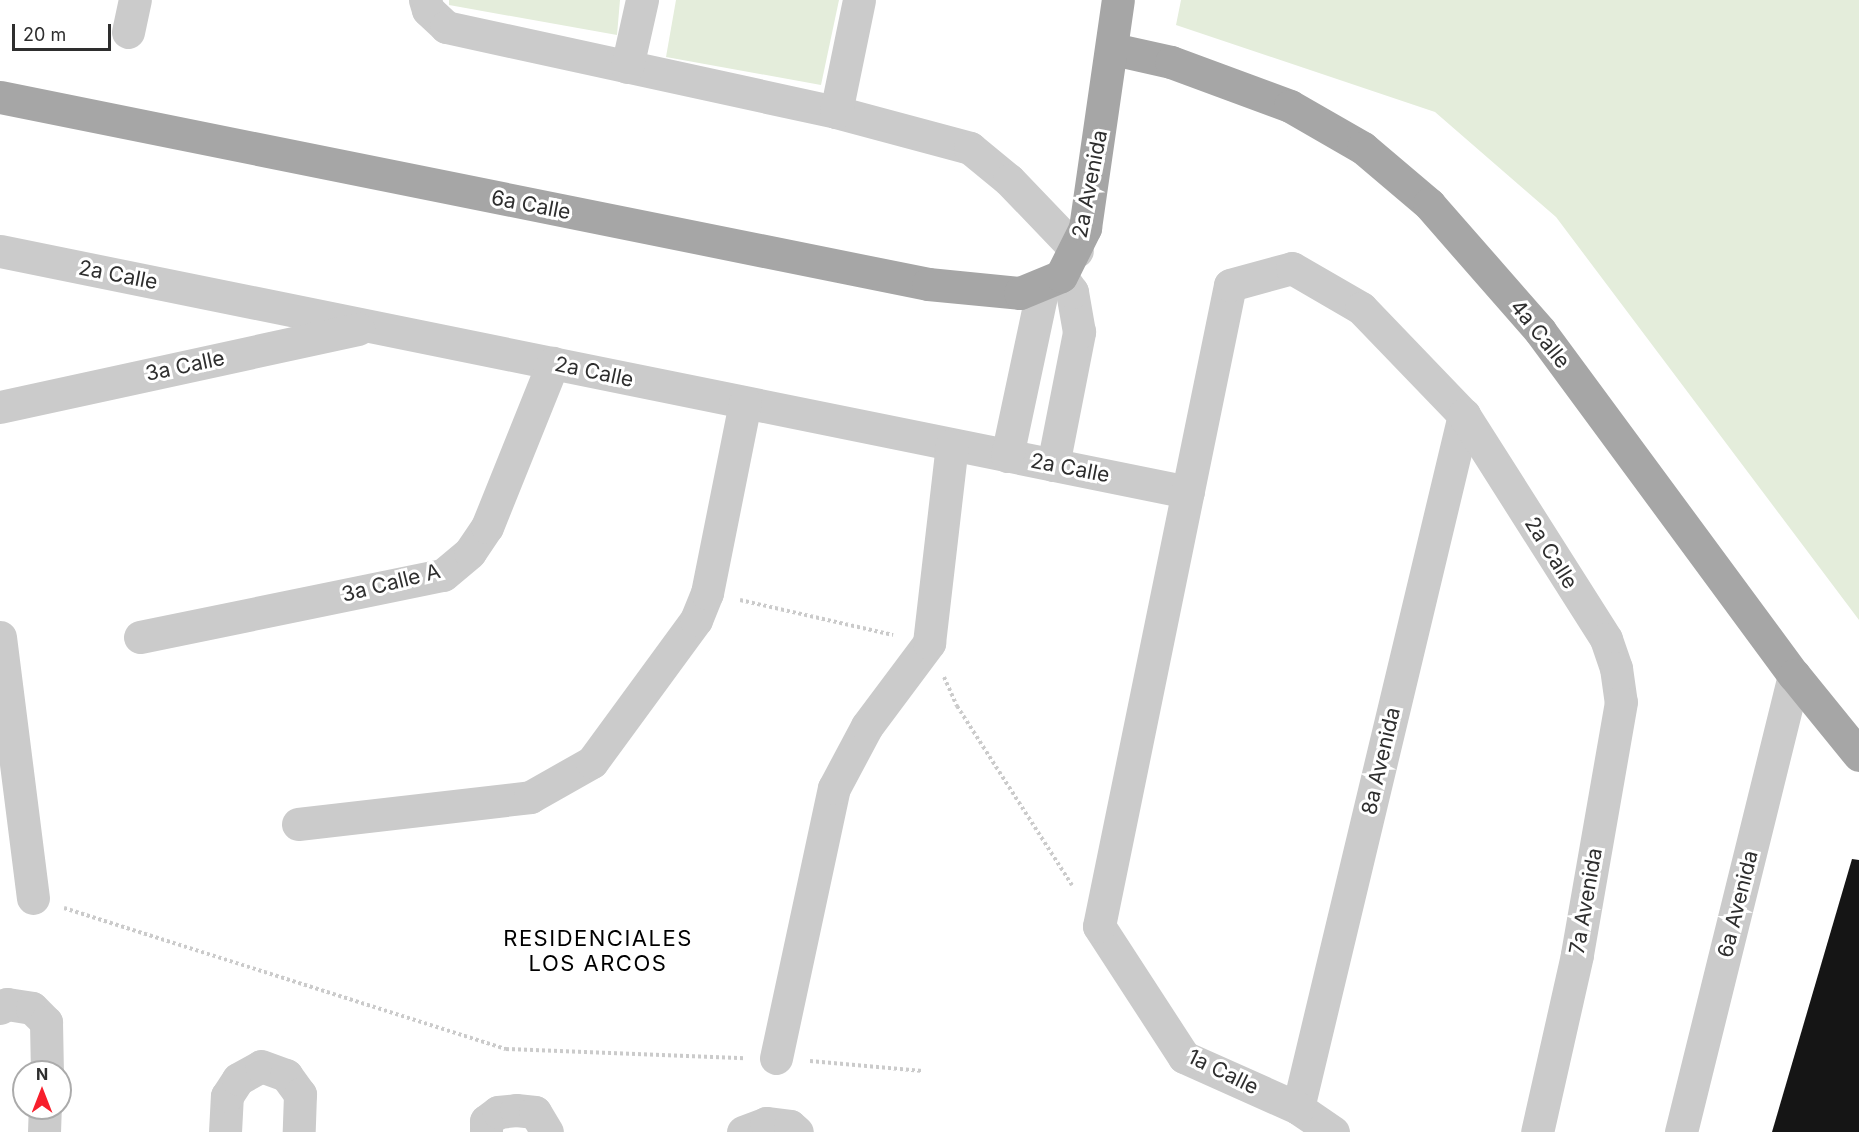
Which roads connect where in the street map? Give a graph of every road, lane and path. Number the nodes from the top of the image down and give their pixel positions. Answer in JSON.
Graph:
{"nodes":[{"id":1,"x":135,"y":0,"type":"edge"},
{"id":2,"x":425,"y":0,"type":"edge"},
{"id":3,"x":642,"y":0,"type":"edge"},
{"id":4,"x":859,"y":0,"type":"edge"},
{"id":5,"x":1118,"y":0,"type":"edge"},
{"id":6,"x":128,"y":32,"type":"dead end"},
{"id":7,"x":1113,"y":49,"type":"junction"},
{"id":8,"x":627,"y":67,"type":"junction"},
{"id":9,"x":0,"y":97,"type":"edge"},
{"id":10,"x":836,"y":112,"type":"junction"},
{"id":11,"x":0,"y":251,"type":"edge"},
{"id":12,"x":1060,"y":272,"type":"junction"},
{"id":13,"x":370,"y":326,"type":"junction"},
{"id":14,"x":553,"y":363,"type":"junction"},
{"id":15,"x":745,"y":403,"type":"junction"},
{"id":16,"x":0,"y":407,"type":"edge"},
{"id":17,"x":1464,"y":415,"type":"junction"},
{"id":18,"x":952,"y":445,"type":"junction"},
{"id":19,"x":1007,"y":456,"type":"junction"},
{"id":20,"x":1053,"y":465,"type":"junction"},
{"id":21,"x":1188,"y":492,"type":"junction"},
{"id":22,"x":707,"y":593,"type":"junction"},
{"id":23,"x":140,"y":637,"type":"dead end"},
{"id":24,"x":0,"y":638,"type":"edge"},
{"id":25,"x":929,"y":643,"type":"junction"},
{"id":26,"x":1616,"y":668,"type":"joint"},
{"id":27,"x":1794,"y":675,"type":"junction"},
{"id":28,"x":1859,"y":755,"type":"edge"},
{"id":29,"x":298,"y":824,"type":"dead end"},
{"id":30,"x":33,"y":898,"type":"joint"},
{"id":31,"x":1099,"y":926,"type":"junction"},
{"id":32,"x":0,"y":1008,"type":"edge"},
{"id":33,"x":776,"y":1058,"type":"junction"},
{"id":34,"x":47,"y":1060,"type":"edge"},
{"id":35,"x":923,"y":1071,"type":"dead end"},
{"id":36,"x":1298,"y":1108,"type":"junction"},
{"id":37,"x":225,"y":1132,"type":"edge"},
{"id":38,"x":299,"y":1132,"type":"edge"},
{"id":39,"x":486,"y":1132,"type":"edge"},
{"id":40,"x":547,"y":1132,"type":"edge"},
{"id":41,"x":743,"y":1132,"type":"edge"},
{"id":42,"x":797,"y":1132,"type":"edge"},
{"id":43,"x":1333,"y":1132,"type":"edge"},
{"id":44,"x":1538,"y":1132,"type":"edge"},
{"id":45,"x":1682,"y":1132,"type":"edge"}],
"edges":[{"from":1,"to":6,"type":"street"},
{"from":2,"to":8,"type":"street"},
{"from":3,"to":8,"type":"street"},
{"from":4,"to":10,"type":"street"},
{"from":5,"to":7,"type":"main road","name":"2a Avenida"},
{"from":7,"to":12,"type":"main road","name":"2a Avenida"},
{"from":7,"to":27,"type":"main road","name":"4a Calle"},
{"from":8,"to":10,"type":"street"},
{"from":9,"to":12,"type":"main road","name":"6a Calle"},
{"from":10,"to":12,"type":"street"},
{"from":11,"to":13,"type":"street","name":"2a Calle"},
{"from":12,"to":19,"type":"street","name":"2a Avenida"},
{"from":12,"to":20,"type":"street"},
{"from":13,"to":14,"type":"street","name":"2a Calle"},
{"from":13,"to":16,"type":"street","name":"3a Calle"},
{"from":14,"to":15,"type":"street","name":"2a Calle"},
{"from":14,"to":23,"type":"street","name":"3a Calle A"},
{"from":15,"to":18,"type":"street","name":"2a Calle"},
{"from":15,"to":22,"type":"street"},
{"from":17,"to":21,"type":"street","name":"2a Calle"},
{"from":17,"to":26,"type":"street","name":"2a Calle"},
{"from":17,"to":36,"type":"street","name":"8a Avenida"},
{"from":18,"to":19,"type":"street","name":"2a Calle"},
{"from":18,"to":25,"type":"street"},
{"from":19,"to":20,"type":"street","name":"2a Calle"},
{"from":20,"to":21,"type":"street","name":"2a Calle"},
{"from":21,"to":31,"type":"street"},
{"from":22,"to":25,"type":"path"},
{"from":22,"to":29,"type":"street"},
{"from":24,"to":30,"type":"street"},
{"from":25,"to":31,"type":"path"},
{"from":25,"to":33,"type":"street"},
{"from":26,"to":44,"type":"street","name":"7a Avenida"},
{"from":27,"to":28,"type":"main road","name":"4a Calle"},
{"from":27,"to":45,"type":"street","name":"6a Avenida"},
{"from":30,"to":33,"type":"path"},
{"from":31,"to":36,"type":"street","name":"1a Calle"},
{"from":32,"to":34,"type":"street"},
{"from":33,"to":35,"type":"path"},
{"from":36,"to":43,"type":"street","name":"1a Calle"},
{"from":37,"to":38,"type":"street"},
{"from":39,"to":40,"type":"street"},
{"from":41,"to":42,"type":"street"}]}
